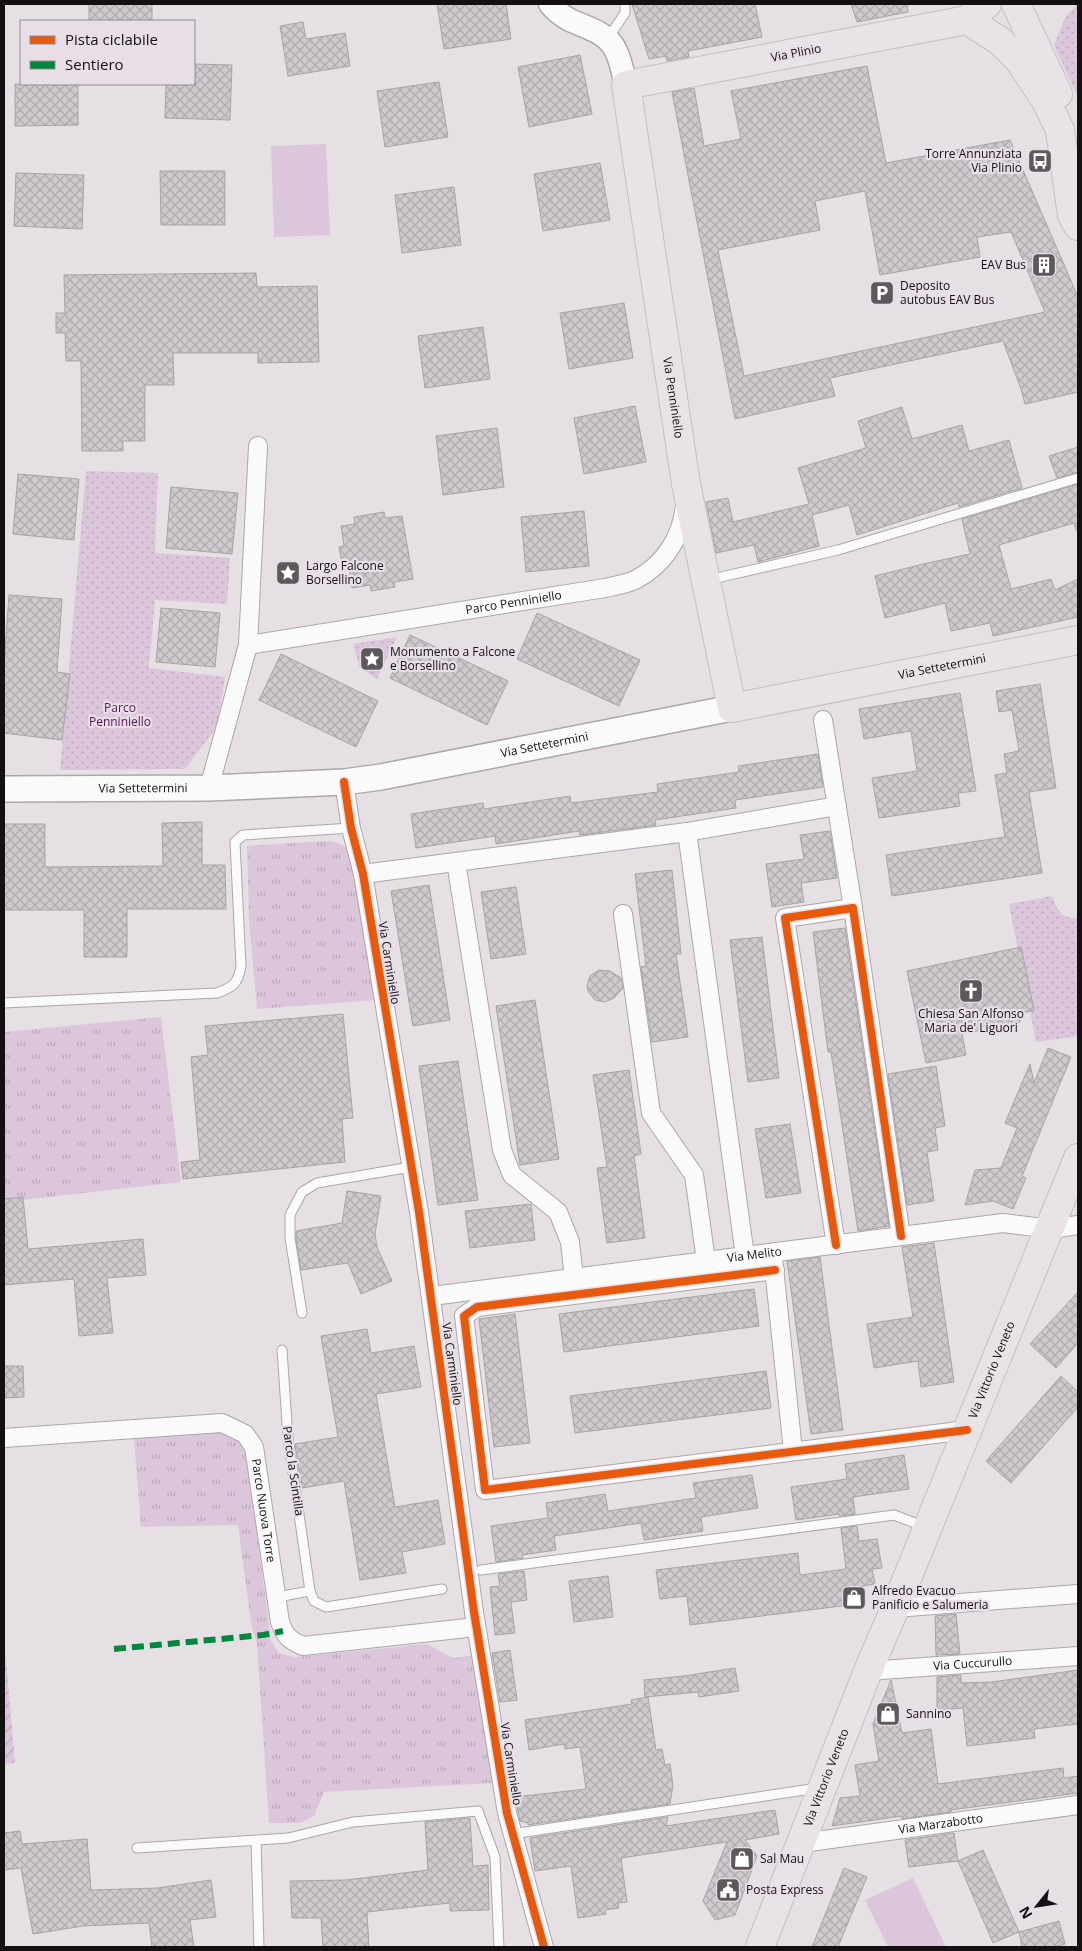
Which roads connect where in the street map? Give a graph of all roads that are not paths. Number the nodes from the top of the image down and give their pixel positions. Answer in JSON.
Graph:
{"nodes":[{"id":1,"x":550,"y":4,"type":"edge"},
{"id":2,"x":625,"y":4,"type":"edge"},
{"id":3,"x":1016,"y":4,"type":"edge"},
{"id":4,"x":977,"y":12,"type":"edge"},
{"id":5,"x":607,"y":39,"type":"junction"},
{"id":6,"x":626,"y":85,"type":"junction"},
{"id":7,"x":1078,"y":128,"type":"edge"},
{"id":8,"x":1074,"y":214,"type":"edge"},
{"id":9,"x":258,"y":446,"type":"dead end"},
{"id":10,"x":1078,"y":478,"type":"edge"},
{"id":11,"x":686,"y":484,"type":"junction"},
{"id":12,"x":706,"y":580,"type":"junction"},
{"id":13,"x":1078,"y":640,"type":"edge"},
{"id":14,"x":248,"y":645,"type":"junction"},
{"id":15,"x":732,"y":708,"type":"junction"},
{"id":16,"x":823,"y":720,"type":"dead end"},
{"id":17,"x":344,"y":782,"type":"junction"},
{"id":18,"x":209,"y":788,"type":"junction"},
{"id":19,"x":4,"y":789,"type":"edge"},
{"id":20,"x":837,"y":806,"type":"junction"},
{"id":21,"x":352,"y":828,"type":"junction"},
{"id":22,"x":687,"y":832,"type":"junction"},
{"id":23,"x":456,"y":862,"type":"junction"},
{"id":24,"x":363,"y":874,"type":"junction"},
{"id":25,"x":853,"y":908,"type":"junction"},
{"id":26,"x":623,"y":914,"type":"dead end"},
{"id":27,"x":4,"y":1003,"type":"edge"},
{"id":28,"x":1078,"y":1158,"type":"edge"},
{"id":29,"x":411,"y":1167,"type":"junction"},
{"id":30,"x":1078,"y":1225,"type":"edge"},
{"id":31,"x":1051,"y":1229,"type":"junction"},
{"id":32,"x":901,"y":1236,"type":"junction"},
{"id":33,"x":836,"y":1245,"type":"junction"},
{"id":34,"x":745,"y":1256,"type":"junction"},
{"id":35,"x":706,"y":1261,"type":"junction"},
{"id":36,"x":773,"y":1262,"type":"junction"},
{"id":37,"x":574,"y":1278,"type":"junction"},
{"id":38,"x":432,"y":1296,"type":"junction"},
{"id":39,"x":302,"y":1313,"type":"dead end"},
{"id":40,"x":282,"y":1350,"type":"dead end"},
{"id":41,"x":967,"y":1430,"type":"junction"},
{"id":42,"x":4,"y":1438,"type":"edge"},
{"id":43,"x":793,"y":1452,"type":"junction"},
{"id":44,"x":927,"y":1528,"type":"junction"},
{"id":45,"x":481,"y":1570,"type":"dead end"},
{"id":46,"x":442,"y":1590,"type":"dead end"},
{"id":47,"x":310,"y":1591,"type":"junction"},
{"id":48,"x":1078,"y":1594,"type":"edge"},
{"id":49,"x":277,"y":1597,"type":"junction"},
{"id":50,"x":895,"y":1608,"type":"junction"},
{"id":51,"x":476,"y":1627,"type":"junction"},
{"id":52,"x":1078,"y":1656,"type":"edge"},
{"id":53,"x":868,"y":1671,"type":"junction"},
{"id":54,"x":823,"y":1787,"type":"junction"},
{"id":55,"x":1078,"y":1805,"type":"edge"},
{"id":56,"x":512,"y":1834,"type":"junction"},
{"id":57,"x":256,"y":1840,"type":"junction"},
{"id":58,"x":802,"y":1843,"type":"junction"},
{"id":59,"x":137,"y":1848,"type":"dead end"},
{"id":60,"x":259,"y":1947,"type":"edge"},
{"id":61,"x":499,"y":1947,"type":"edge"},
{"id":62,"x":544,"y":1947,"type":"edge"},
{"id":63,"x":760,"y":1947,"type":"edge"}],
"edges":[{"from":1,"to":5,"type":"street"},
{"from":2,"to":5,"type":"lane"},
{"from":3,"to":7,"type":"main road"},
{"from":4,"to":6,"type":"main road","name":"Via Plinio"},
{"from":4,"to":8,"type":"main road","name":"Via Plinio"},
{"from":5,"to":6,"type":"street"},
{"from":6,"to":11,"type":"main road","name":"Via Penniniello"},
{"from":9,"to":14,"type":"street"},
{"from":10,"to":12,"type":"lane"},
{"from":11,"to":12,"type":"main road","name":"Via Penniniello"},
{"from":11,"to":14,"type":"street","name":"Parco Penniniello"},
{"from":12,"to":15,"type":"main road","name":"Via Penniniello"},
{"from":13,"to":15,"type":"main road","name":"Via Settetermini"},
{"from":14,"to":18,"type":"street"},
{"from":15,"to":17,"type":"main road","name":"Via Settetermini"},
{"from":16,"to":20,"type":"street"},
{"from":17,"to":18,"type":"main road","name":"Via Settetermini"},
{"from":17,"to":21,"type":"street","name":"Via Carminiello"},
{"from":18,"to":19,"type":"main road","name":"Via Settetermini"},
{"from":20,"to":22,"type":"street"},
{"from":20,"to":25,"type":"street"},
{"from":21,"to":24,"type":"street","name":"Via Carminiello"},
{"from":21,"to":27,"type":"lane"},
{"from":22,"to":23,"type":"street"},
{"from":22,"to":34,"type":"street"},
{"from":23,"to":24,"type":"street"},
{"from":23,"to":37,"type":"street"},
{"from":24,"to":29,"type":"street","name":"Via Carminiello"},
{"from":25,"to":32,"type":"street"},
{"from":25,"to":33,"type":"street"},
{"from":26,"to":35,"type":"street"},
{"from":28,"to":31,"type":"main road","name":"Via Vittorio Veneto"},
{"from":29,"to":38,"type":"street","name":"Via Carminiello"},
{"from":29,"to":39,"type":"lane"},
{"from":30,"to":31,"type":"street","name":"Via Melito"},
{"from":31,"to":32,"type":"street","name":"Via Melito"},
{"from":31,"to":41,"type":"main road","name":"Via Vittorio Veneto"},
{"from":32,"to":33,"type":"street","name":"Via Melito"},
{"from":33,"to":36,"type":"street","name":"Via Melito"},
{"from":34,"to":35,"type":"street","name":"Via Melito"},
{"from":34,"to":36,"type":"street","name":"Via Melito"},
{"from":35,"to":37,"type":"street","name":"Via Melito"},
{"from":36,"to":43,"type":"street"},
{"from":36,"to":43,"type":"street"},
{"from":37,"to":38,"type":"street","name":"Via Melito"},
{"from":38,"to":51,"type":"street","name":"Via Carminiello"},
{"from":40,"to":47,"type":"lane","name":"Parco la Scintilla"},
{"from":41,"to":43,"type":"street"},
{"from":41,"to":44,"type":"main road","name":"Via Vittorio Veneto"},
{"from":42,"to":49,"type":"street","name":"Parco Nuova Torre"},
{"from":44,"to":45,"type":"lane"},
{"from":44,"to":50,"type":"main road","name":"Via Vittorio Veneto"},
{"from":46,"to":47,"type":"lane"},
{"from":47,"to":49,"type":"lane"},
{"from":48,"to":50,"type":"street"},
{"from":49,"to":51,"type":"street","name":"Parco Nuova Torre"},
{"from":50,"to":53,"type":"main road","name":"Via Vittorio Veneto"},
{"from":51,"to":56,"type":"street","name":"Via Carminiello"},
{"from":52,"to":53,"type":"street","name":"Via Cuccurullo"},
{"from":53,"to":54,"type":"main road","name":"Via Vittorio Veneto"},
{"from":54,"to":56,"type":"lane"},
{"from":54,"to":58,"type":"main road","name":"Via Vittorio Veneto"},
{"from":55,"to":58,"type":"street","name":"Via Marzabotto"},
{"from":56,"to":62,"type":"street","name":"Via Carminiello"},
{"from":57,"to":59,"type":"lane"},
{"from":57,"to":60,"type":"lane"},
{"from":57,"to":61,"type":"lane"},
{"from":58,"to":63,"type":"main road","name":"Via Vittorio Veneto"}]}
